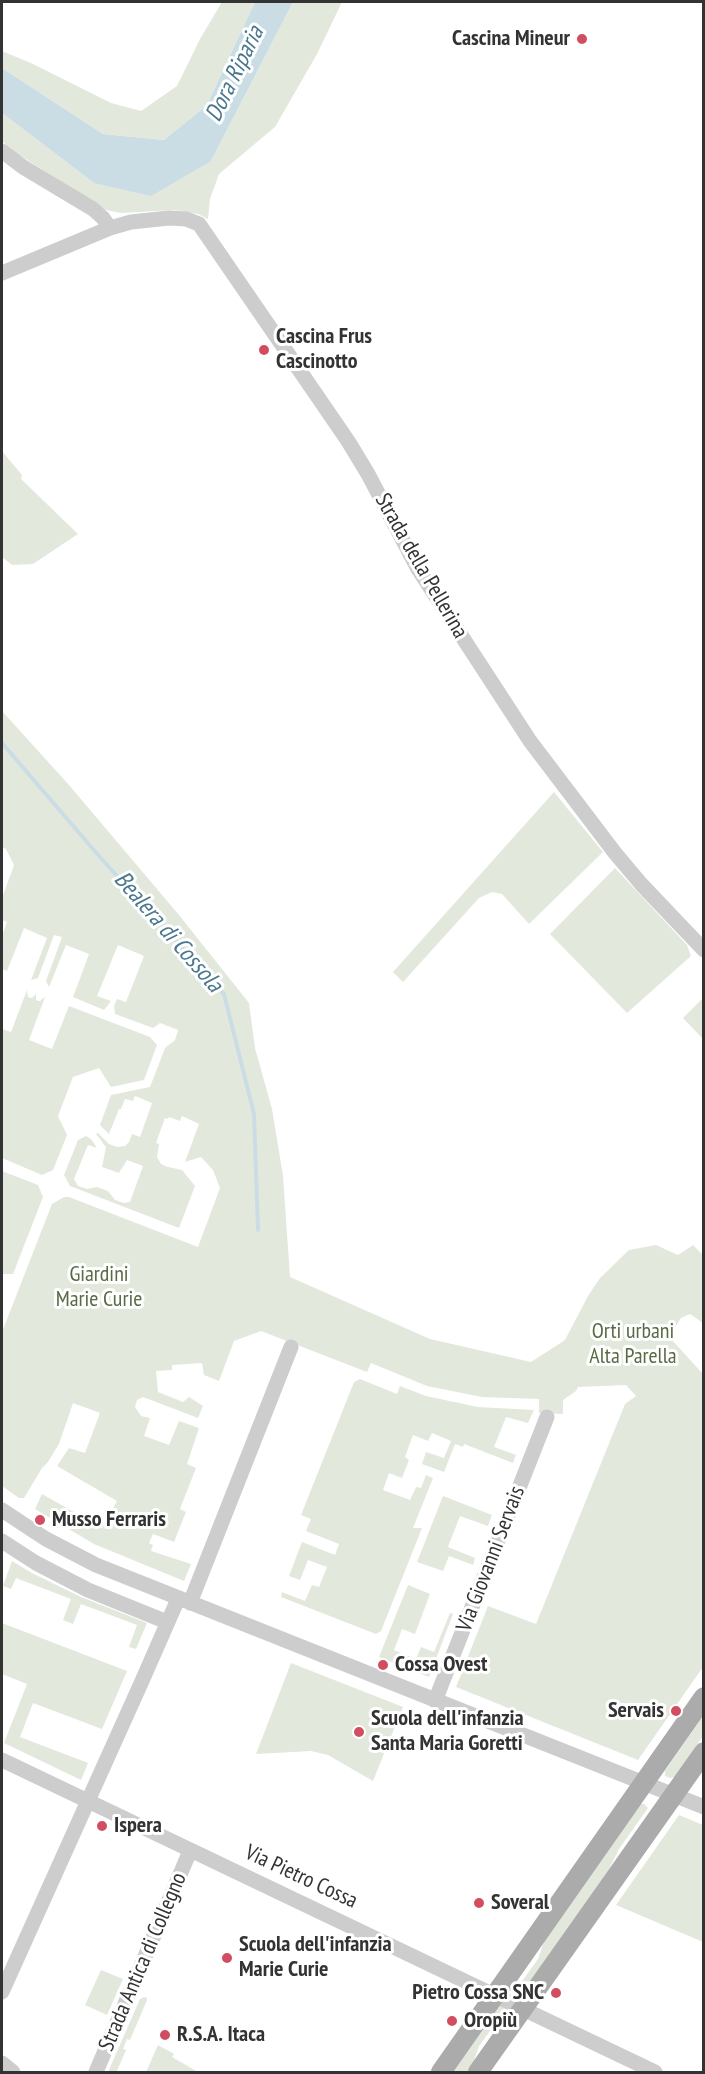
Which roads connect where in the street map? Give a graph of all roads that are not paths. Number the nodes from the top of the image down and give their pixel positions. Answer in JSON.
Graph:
{"nodes":[{"id":1,"x":2,"y":151,"type":"edge"},
{"id":2,"x":110,"y":228,"type":"junction"},
{"id":3,"x":2,"y":273,"type":"edge"},
{"id":4,"x":704,"y":950,"type":"edge"},
{"id":5,"x":291,"y":1347,"type":"dead end"},
{"id":6,"x":547,"y":1418,"type":"dead end"},
{"id":7,"x":2,"y":1510,"type":"edge"},
{"id":8,"x":19,"y":1522,"type":"junction"},
{"id":9,"x":3,"y":1546,"type":"edge"},
{"id":10,"x":184,"y":1601,"type":"junction"},
{"id":11,"x":167,"y":1622,"type":"junction"},
{"id":12,"x":704,"y":1697,"type":"edge"},
{"id":13,"x":435,"y":1701,"type":"junction"},
{"id":14,"x":704,"y":1752,"type":"edge"},
{"id":15,"x":2,"y":1760,"type":"edge"},
{"id":16,"x":643,"y":1783,"type":"junction"},
{"id":17,"x":673,"y":1795,"type":"junction"},
{"id":18,"x":87,"y":1800,"type":"junction"},
{"id":19,"x":704,"y":1807,"type":"edge"},
{"id":20,"x":190,"y":1851,"type":"junction"},
{"id":21,"x":2,"y":1992,"type":"edge"},
{"id":22,"x":494,"y":1996,"type":"junction"},
{"id":23,"x":522,"y":2009,"type":"junction"},
{"id":24,"x":2,"y":2063,"type":"edge"},
{"id":25,"x":13,"y":2073,"type":"edge"},
{"id":26,"x":96,"y":2073,"type":"edge"},
{"id":27,"x":441,"y":2073,"type":"edge"},
{"id":28,"x":478,"y":2073,"type":"edge"},
{"id":29,"x":655,"y":2073,"type":"edge"}],
"edges":[{"from":1,"to":2,"type":"street"},
{"from":2,"to":3,"type":"street","name":"Strada della Pellerina"},
{"from":2,"to":4,"type":"street","name":"Strada della Pellerina"},
{"from":5,"to":10,"type":"street"},
{"from":6,"to":13,"type":"street","name":"Via Giovanni Servais"},
{"from":7,"to":8,"type":"street"},
{"from":8,"to":9,"type":"street"},
{"from":8,"to":10,"type":"street"},
{"from":9,"to":11,"type":"street"},
{"from":10,"to":11,"type":"street"},
{"from":10,"to":13,"type":"street"},
{"from":11,"to":18,"type":"street"},
{"from":12,"to":16,"type":"main road"},
{"from":13,"to":16,"type":"street"},
{"from":14,"to":17,"type":"main road"},
{"from":15,"to":18,"type":"street","name":"Via Pietro Cossa"},
{"from":16,"to":17,"type":"street"},
{"from":16,"to":22,"type":"main road"},
{"from":17,"to":19,"type":"street"},
{"from":17,"to":23,"type":"main road"},
{"from":18,"to":20,"type":"street","name":"Via Pietro Cossa"},
{"from":18,"to":21,"type":"street"},
{"from":20,"to":22,"type":"street","name":"Via Pietro Cossa"},
{"from":20,"to":26,"type":"street","name":"Strada Antica di Collegno"},
{"from":22,"to":23,"type":"street","name":"Via Pietro Cossa"},
{"from":22,"to":27,"type":"main road"},
{"from":23,"to":28,"type":"main road"},
{"from":23,"to":29,"type":"street","name":"Via Pietro Cossa"},
{"from":24,"to":25,"type":"street"}]}
